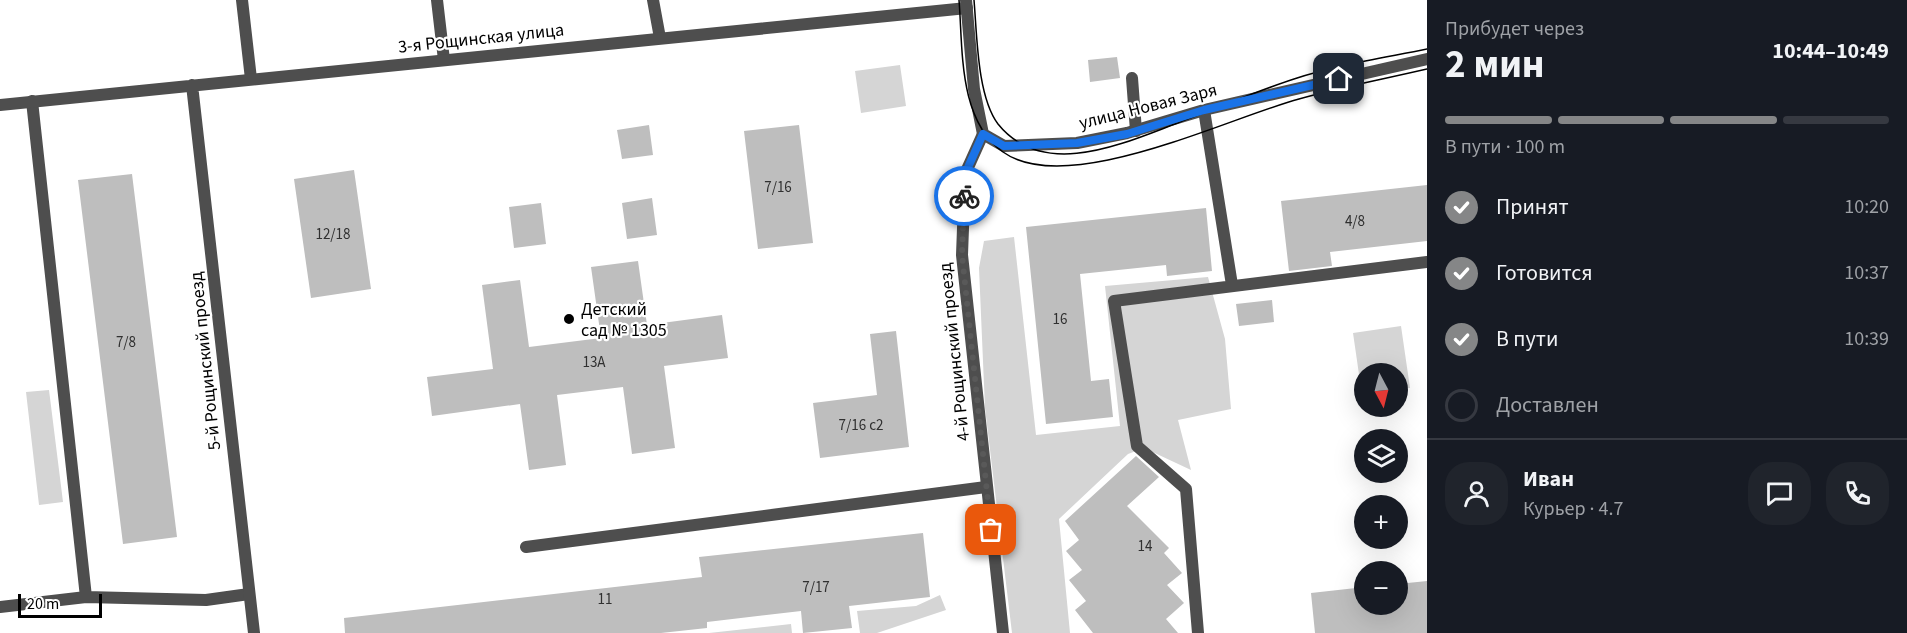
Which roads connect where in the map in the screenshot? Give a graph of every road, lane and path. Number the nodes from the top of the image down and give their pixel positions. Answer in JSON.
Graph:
{"nodes":[{"id":1,"x":242,"y":0,"type":"edge"},
{"id":2,"x":437,"y":0,"type":"edge"},
{"id":3,"x":653,"y":0,"type":"edge"},
{"id":4,"x":966,"y":4,"type":"edge"},
{"id":5,"x":660,"y":38,"type":"junction"},
{"id":6,"x":1427,"y":59,"type":"edge"},
{"id":7,"x":444,"y":60,"type":"junction"},
{"id":8,"x":1132,"y":78,"type":"dead end"},
{"id":9,"x":251,"y":79,"type":"junction"},
{"id":10,"x":192,"y":85,"type":"junction"},
{"id":11,"x":32,"y":102,"type":"junction"},
{"id":12,"x":0,"y":105,"type":"edge"},
{"id":13,"x":1204,"y":110,"type":"junction"},
{"id":14,"x":1136,"y":131,"type":"junction"},
{"id":15,"x":983,"y":134,"type":"junction"},
{"id":16,"x":1427,"y":262,"type":"edge"},
{"id":17,"x":1232,"y":285,"type":"junction"},
{"id":18,"x":986,"y":487,"type":"junction"},
{"id":19,"x":526,"y":547,"type":"dead end"},
{"id":20,"x":249,"y":594,"type":"junction"},
{"id":21,"x":86,"y":597,"type":"junction"},
{"id":22,"x":0,"y":607,"type":"edge"},
{"id":23,"x":999,"y":632,"type":"edge"},
{"id":24,"x":254,"y":633,"type":"edge"},
{"id":25,"x":1198,"y":633,"type":"edge"}],
"edges":[{"from":1,"to":9,"type":"street"},
{"from":2,"to":7,"type":"street"},
{"from":3,"to":5,"type":"street"},
{"from":4,"to":5,"type":"street","name":"3-я Рощинская улица"},
{"from":4,"to":15,"type":"street"},
{"from":5,"to":7,"type":"street","name":"3-я Рощинская улица"},
{"from":6,"to":13,"type":"street","name":"улица Новая Заря"},
{"from":7,"to":9,"type":"street","name":"3-я Рощинская улица"},
{"from":8,"to":14,"type":"street"},
{"from":9,"to":10,"type":"street","name":"3-я Рощинская улица"},
{"from":10,"to":11,"type":"street","name":"3-я Рощинская улица"},
{"from":10,"to":20,"type":"street","name":"5-й Рощинский проезд"},
{"from":11,"to":12,"type":"street","name":"3-я Рощинская улица"},
{"from":11,"to":21,"type":"street"},
{"from":13,"to":14,"type":"street","name":"улица Новая Заря"},
{"from":13,"to":17,"type":"street"},
{"from":14,"to":15,"type":"street","name":"улица Новая Заря"},
{"from":15,"to":18,"type":"street","name":"4-й Рощинский проезд"},
{"from":16,"to":17,"type":"street"},
{"from":17,"to":25,"type":"street"},
{"from":18,"to":19,"type":"street"},
{"from":18,"to":23,"type":"street","name":"4-й Рощинский проезд"},
{"from":20,"to":21,"type":"street"},
{"from":20,"to":24,"type":"street","name":"5-й Рощинский проезд"},
{"from":21,"to":22,"type":"street"}]}
